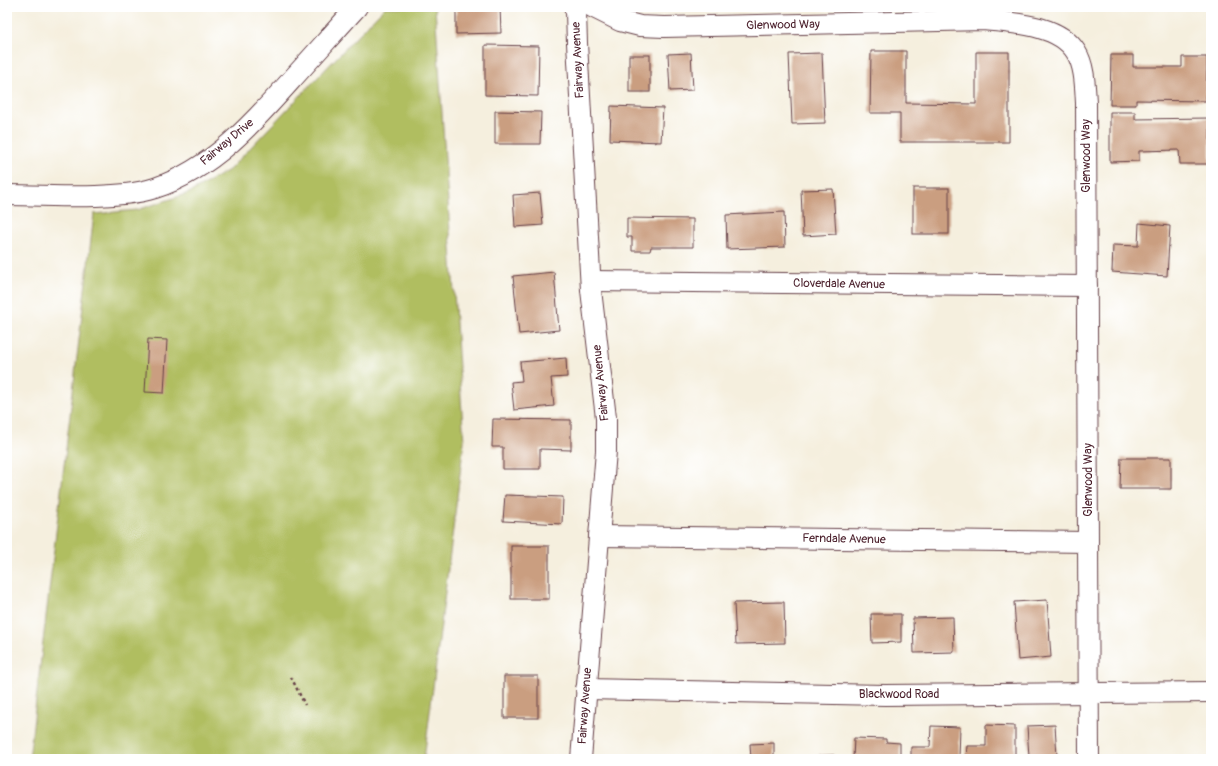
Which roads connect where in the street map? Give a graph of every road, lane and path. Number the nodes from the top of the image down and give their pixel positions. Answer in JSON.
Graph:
{"nodes":[{"id":1,"x":357,"y":7,"type":"edge"},
{"id":2,"x":574,"y":7,"type":"edge"},
{"id":3,"x":592,"y":7,"type":"edge"},
{"id":4,"x":898,"y":15,"type":"edge"},
{"id":5,"x":7,"y":195,"type":"edge"},
{"id":6,"x":591,"y":281,"type":"junction"},
{"id":7,"x":1087,"y":286,"type":"junction"},
{"id":8,"x":599,"y":536,"type":"junction"},
{"id":9,"x":1088,"y":542,"type":"junction"},
{"id":10,"x":291,"y":677,"type":"dead end"},
{"id":11,"x":586,"y":689,"type":"junction"},
{"id":12,"x":1211,"y":692,"type":"edge"},
{"id":13,"x":1088,"y":693,"type":"junction"},
{"id":14,"x":305,"y":705,"type":"dead end"},
{"id":15,"x":581,"y":759,"type":"edge"},
{"id":16,"x":1089,"y":759,"type":"edge"}],
"edges":[{"from":1,"to":5,"type":"street","name":"Fairway Drive"},
{"from":2,"to":6,"type":"street","name":"Fairway Avenue"},
{"from":3,"to":4,"type":"street","name":"Glenwood Way"},
{"from":4,"to":7,"type":"street","name":"Glenwood Way"},
{"from":6,"to":7,"type":"street","name":"Cloverdale Avenue"},
{"from":6,"to":8,"type":"street","name":"Fairway Avenue"},
{"from":7,"to":9,"type":"street","name":"Glenwood Way"},
{"from":8,"to":9,"type":"street","name":"Ferndale Avenue"},
{"from":8,"to":11,"type":"street","name":"Fairway Avenue"},
{"from":9,"to":13,"type":"street","name":"Glenwood Way"},
{"from":10,"to":14,"type":"path"},
{"from":11,"to":13,"type":"street","name":"Blackwood Road"},
{"from":11,"to":15,"type":"street","name":"Fairway Avenue"},
{"from":12,"to":13,"type":"street","name":"Blackwood Road"},
{"from":13,"to":16,"type":"street","name":"Glenwood Way"}]}
